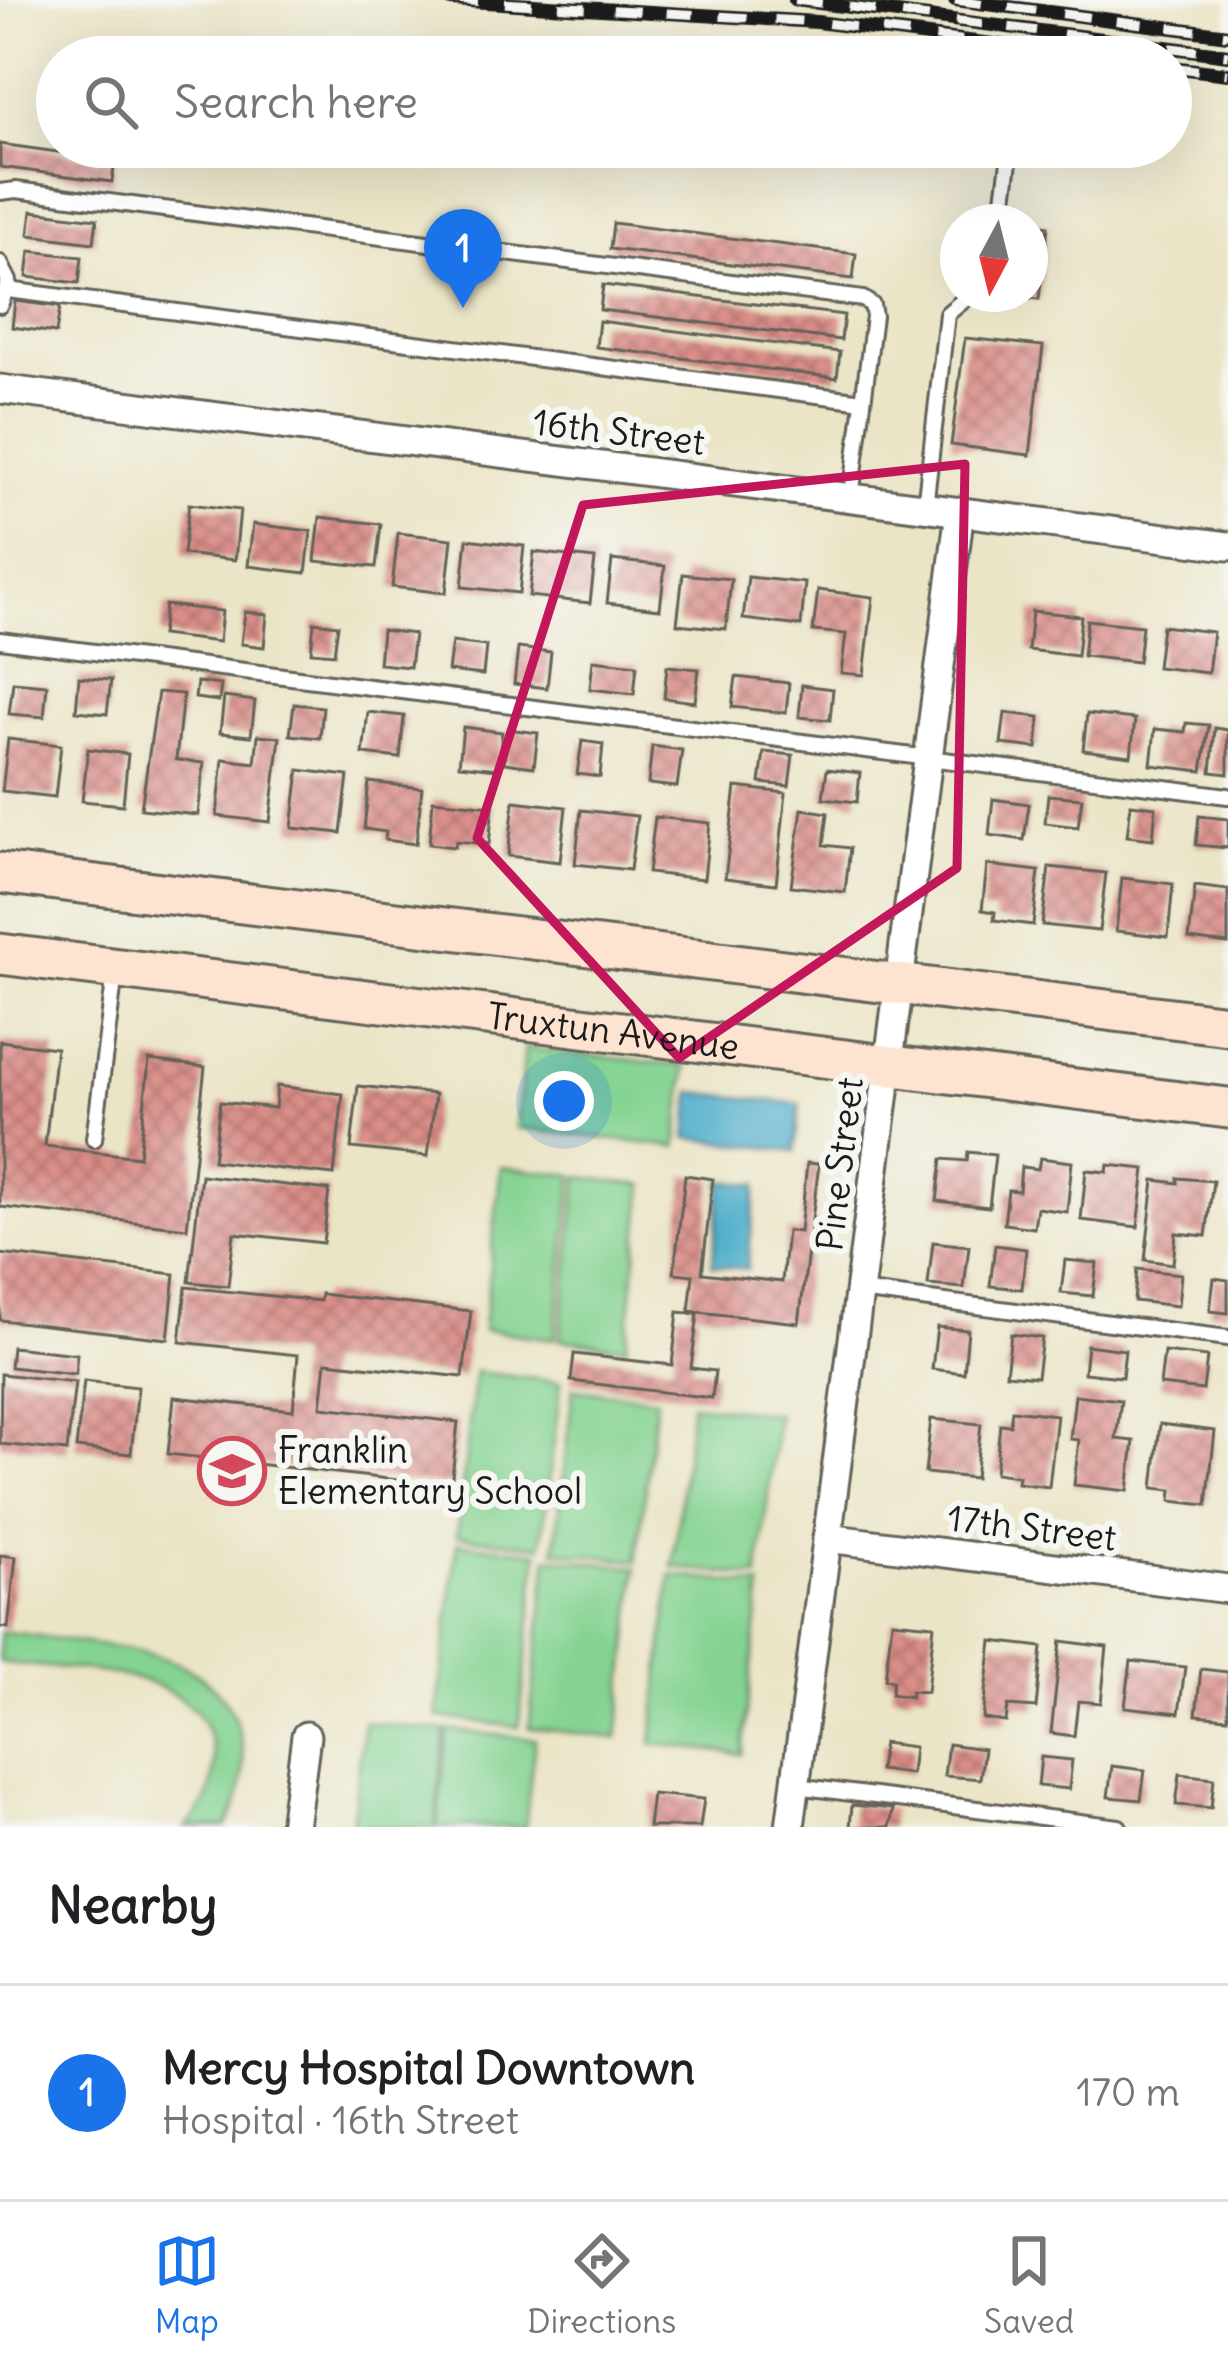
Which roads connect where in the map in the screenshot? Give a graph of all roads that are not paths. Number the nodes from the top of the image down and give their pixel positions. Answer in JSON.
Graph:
{"nodes":[{"id":1,"x":1008,"y":168,"type":"edge"},
{"id":2,"x":0,"y":193,"type":"edge"},
{"id":3,"x":1003,"y":204,"type":"edge"},
{"id":4,"x":0,"y":263,"type":"edge"},
{"id":5,"x":4,"y":298,"type":"edge"},
{"id":6,"x":949,"y":312,"type":"edge"},
{"id":7,"x":0,"y":389,"type":"edge"},
{"id":8,"x":863,"y":400,"type":"junction"},
{"id":9,"x":850,"y":497,"type":"junction"},
{"id":10,"x":925,"y":507,"type":"junction"},
{"id":11,"x":960,"y":511,"type":"junction"},
{"id":12,"x":1228,"y":545,"type":"edge"},
{"id":13,"x":0,"y":640,"type":"edge"},
{"id":14,"x":928,"y":759,"type":"junction"},
{"id":15,"x":1228,"y":796,"type":"edge"},
{"id":16,"x":0,"y":873,"type":"edge"},
{"id":17,"x":0,"y":954,"type":"edge"},
{"id":18,"x":116,"y":968,"type":"junction"},
{"id":19,"x":899,"y":983,"type":"junction"},
{"id":20,"x":1228,"y":1025,"type":"edge"},
{"id":21,"x":889,"y":1064,"type":"junction"},
{"id":22,"x":1228,"y":1108,"type":"edge"},
{"id":23,"x":94,"y":1139,"type":"dead end"},
{"id":24,"x":860,"y":1291,"type":"junction"},
{"id":25,"x":1228,"y":1338,"type":"edge"},
{"id":26,"x":827,"y":1538,"type":"junction"},
{"id":27,"x":1228,"y":1589,"type":"edge"},
{"id":28,"x":306,"y":1736,"type":"dead end"},
{"id":29,"x":796,"y":1786,"type":"junction"},
{"id":30,"x":294,"y":1827,"type":"edge"},
{"id":31,"x":790,"y":1827,"type":"edge"},
{"id":32,"x":1119,"y":1827,"type":"edge"}],
"edges":[{"from":1,"to":3,"type":"lane"},
{"from":2,"to":8,"type":"lane"},
{"from":4,"to":5,"type":"lane"},
{"from":5,"to":8,"type":"lane"},
{"from":6,"to":10,"type":"lane"},
{"from":7,"to":9,"type":"street","name":"16th Street"},
{"from":8,"to":9,"type":"lane"},
{"from":9,"to":10,"type":"street","name":"16th Street"},
{"from":10,"to":11,"type":"street","name":"16th Street"},
{"from":11,"to":12,"type":"street","name":"16th Street"},
{"from":11,"to":14,"type":"street","name":"Pine Street"},
{"from":13,"to":14,"type":"lane"},
{"from":14,"to":15,"type":"lane"},
{"from":14,"to":19,"type":"street","name":"Pine Street"},
{"from":16,"to":19,"type":"main road"},
{"from":17,"to":18,"type":"main road","name":"Truxtun Avenue"},
{"from":18,"to":21,"type":"main road","name":"Truxtun Avenue"},
{"from":18,"to":23,"type":"lane"},
{"from":19,"to":20,"type":"main road"},
{"from":19,"to":21,"type":"street","name":"Pine Street"},
{"from":21,"to":22,"type":"main road","name":"Truxtun Avenue"},
{"from":21,"to":24,"type":"street","name":"Pine Street"},
{"from":24,"to":25,"type":"lane"},
{"from":24,"to":26,"type":"street","name":"Pine Street"},
{"from":26,"to":27,"type":"street","name":"17th Street"},
{"from":26,"to":29,"type":"street","name":"Pine Street"},
{"from":28,"to":30,"type":"street"},
{"from":29,"to":31,"type":"street","name":"Pine Street"},
{"from":29,"to":32,"type":"lane"}]}
